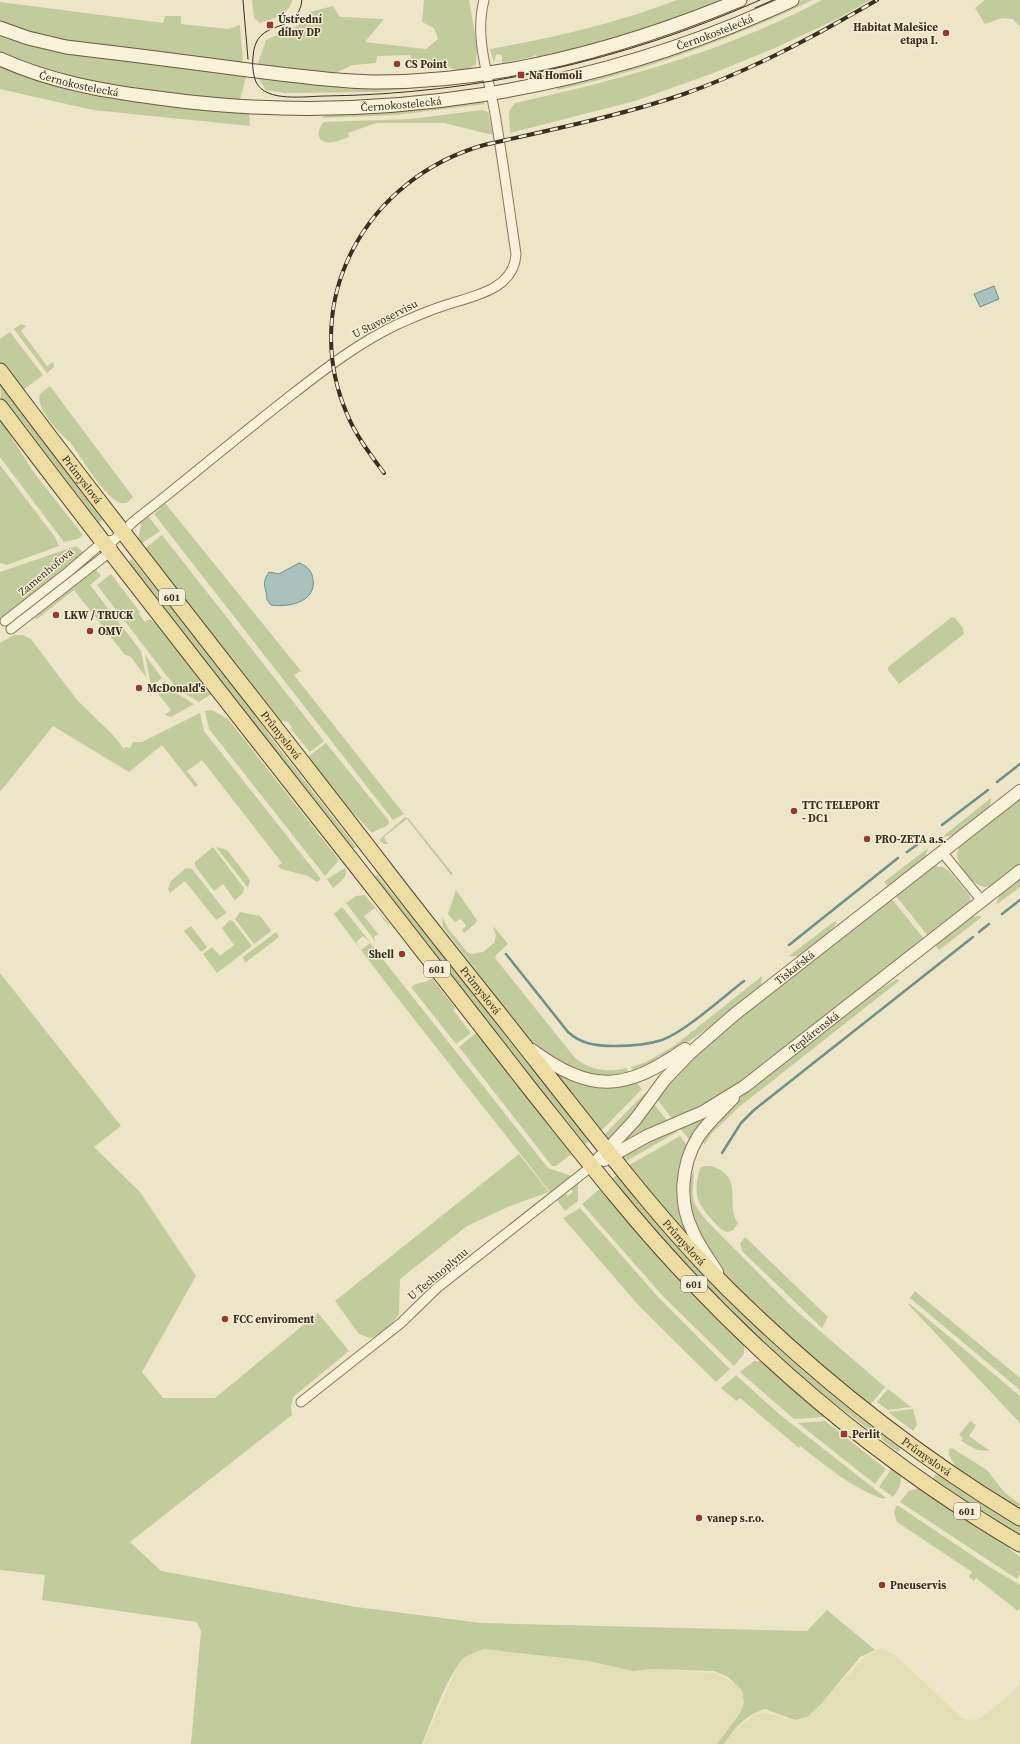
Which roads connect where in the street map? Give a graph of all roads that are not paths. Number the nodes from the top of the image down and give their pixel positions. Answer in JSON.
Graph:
{"nodes":[{"id":1,"x":484,"y":0,"type":"edge"},
{"id":2,"x":740,"y":0,"type":"edge"},
{"id":3,"x":792,"y":0,"type":"edge"},
{"id":4,"x":0,"y":28,"type":"edge"},
{"id":5,"x":0,"y":58,"type":"edge"},
{"id":6,"x":487,"y":73,"type":"junction"},
{"id":7,"x":492,"y":94,"type":"junction"},
{"id":8,"x":0,"y":371,"type":"edge"},
{"id":9,"x":0,"y":407,"type":"edge"},
{"id":10,"x":112,"y":542,"type":"junction"},
{"id":11,"x":5,"y":622,"type":"dead end"},
{"id":12,"x":11,"y":629,"type":"dead end"},
{"id":13,"x":1020,"y":791,"type":"edge"},
{"id":14,"x":942,"y":852,"type":"junction"},
{"id":15,"x":1020,"y":871,"type":"edge"},
{"id":16,"x":982,"y":901,"type":"junction"},
{"id":17,"x":736,"y":1014,"type":"junction"},
{"id":18,"x":523,"y":1043,"type":"junction"},
{"id":19,"x":745,"y":1086,"type":"junction"},
{"id":20,"x":609,"y":1153,"type":"junction"},
{"id":21,"x":592,"y":1166,"type":"junction"},
{"id":22,"x":726,"y":1286,"type":"junction"},
{"id":23,"x":301,"y":1402,"type":"dead end"},
{"id":24,"x":1020,"y":1518,"type":"edge"},
{"id":25,"x":1020,"y":1544,"type":"edge"}],
"edges":[{"from":1,"to":6,"type":"street","name":"U Stavoservisu"},
{"from":2,"to":6,"type":"main road","name":"Černokostelecká"},
{"from":3,"to":7,"type":"main road","name":"Černokostelecká"},
{"from":4,"to":6,"type":"main road","name":"Černokostelecká"},
{"from":5,"to":7,"type":"main road","name":"Černokostelecká"},
{"from":6,"to":7,"type":"street","name":"U Stavoservisu"},
{"from":7,"to":10,"type":"street","name":"U Stavoservisu"},
{"from":8,"to":10,"type":"main road","name":"Průmyslová","number":"601"},
{"from":9,"to":10,"type":"main road","name":"Průmyslová","number":"601"},
{"from":10,"to":11,"type":"street","name":"Zamenhofova"},
{"from":10,"to":12,"type":"street","name":"Zamenhofova"},
{"from":10,"to":18,"type":"main road","name":"Průmyslová","number":"601"},
{"from":10,"to":21,"type":"main road","name":"Průmyslová","number":"601"},
{"from":13,"to":14,"type":"street","name":"Tiskařská"},
{"from":14,"to":16,"type":"street"},
{"from":14,"to":17,"type":"street","name":"Tiskařská"},
{"from":15,"to":16,"type":"street","name":"Teplárenská"},
{"from":16,"to":19,"type":"street","name":"Teplárenská"},
{"from":17,"to":18,"type":"street"},
{"from":17,"to":20,"type":"street","name":"Tiskařská"},
{"from":18,"to":20,"type":"main road","name":"Průmyslová","number":"601"},
{"from":19,"to":20,"type":"street","name":"Teplárenská"},
{"from":19,"to":22,"type":"street"},
{"from":20,"to":21,"type":"street","name":"Teplárenská"},
{"from":20,"to":22,"type":"main road","name":"Průmyslová","number":"601"},
{"from":21,"to":23,"type":"street","name":"U Technoplynu"},
{"from":21,"to":25,"type":"main road","name":"Průmyslová","number":"601"},
{"from":22,"to":24,"type":"main road","name":"Průmyslová","number":"601"}]}
